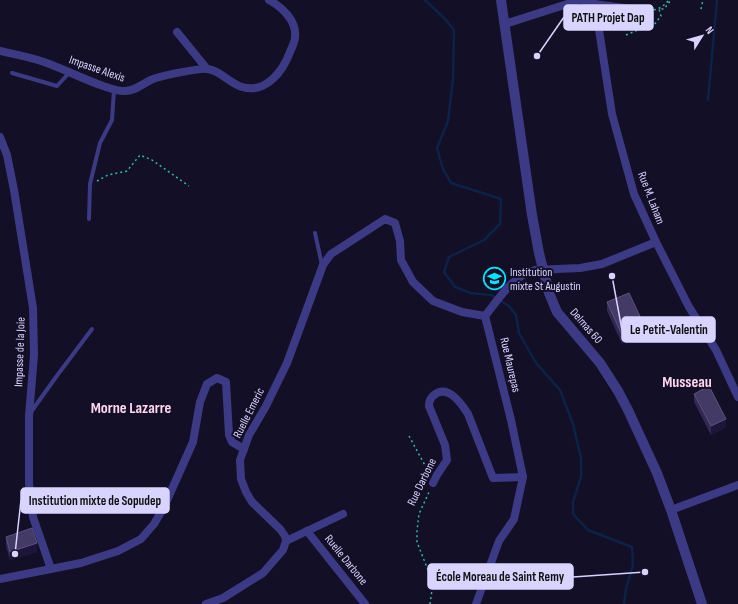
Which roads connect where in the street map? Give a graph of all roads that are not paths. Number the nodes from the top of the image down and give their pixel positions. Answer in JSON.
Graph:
{"nodes":[{"id":1,"x":269,"y":0,"type":"edge"},
{"id":2,"x":501,"y":0,"type":"edge"},
{"id":3,"x":581,"y":0,"type":"edge"},
{"id":4,"x":596,"y":2,"type":"edge"},
{"id":5,"x":631,"y":9,"type":"road end"},
{"id":6,"x":504,"y":24,"type":"junction"},
{"id":7,"x":177,"y":32,"type":"dead end"},
{"id":8,"x":0,"y":51,"type":"edge"},
{"id":9,"x":207,"y":68,"type":"junction"},
{"id":10,"x":12,"y":73,"type":"dead end"},
{"id":11,"x":70,"y":73,"type":"junction"},
{"id":12,"x":114,"y":89,"type":"junction"},
{"id":13,"x":0,"y":137,"type":"edge"},
{"id":14,"x":89,"y":219,"type":"dead end"},
{"id":15,"x":314,"y":233,"type":"dead end"},
{"id":16,"x":656,"y":242,"type":"junction"},
{"id":17,"x":322,"y":265,"type":"junction"},
{"id":18,"x":543,"y":270,"type":"junction"},
{"id":19,"x":485,"y":316,"type":"junction"},
{"id":20,"x":92,"y":329,"type":"dead end"},
{"id":21,"x":738,"y":397,"type":"edge"},
{"id":22,"x":29,"y":416,"type":"junction"},
{"id":23,"x":244,"y":449,"type":"junction"},
{"id":24,"x":523,"y":477,"type":"junction"},
{"id":25,"x":435,"y":479,"type":"road end"},
{"id":26,"x":738,"y":485,"type":"edge"},
{"id":27,"x":671,"y":510,"type":"junction"},
{"id":28,"x":343,"y":514,"type":"dead end"},
{"id":29,"x":307,"y":531,"type":"junction"},
{"id":30,"x":286,"y":541,"type":"junction"},
{"id":31,"x":51,"y":569,"type":"junction"},
{"id":32,"x":0,"y":580,"type":"edge"},
{"id":33,"x":223,"y":598,"type":"junction"},
{"id":34,"x":206,"y":604,"type":"edge"},
{"id":35,"x":230,"y":604,"type":"edge"},
{"id":36,"x":365,"y":604,"type":"edge"},
{"id":37,"x":476,"y":604,"type":"edge"},
{"id":38,"x":702,"y":604,"type":"edge"}],
"edges":[{"from":1,"to":9,"type":"street"},
{"from":2,"to":6,"type":"street","name":"Delmas 60"},
{"from":3,"to":4,"type":"street"},
{"from":3,"to":6,"type":"street"},
{"from":4,"to":5,"type":"street"},
{"from":4,"to":16,"type":"street","name":"Rue M. Laham"},
{"from":6,"to":18,"type":"street","name":"Delmas 60"},
{"from":7,"to":9,"type":"street"},
{"from":8,"to":11,"type":"street","name":"Impasse Alexis"},
{"from":9,"to":12,"type":"street","name":"Impasse Alexis"},
{"from":10,"to":11,"type":"lane"},
{"from":11,"to":12,"type":"street","name":"Impasse Alexis"},
{"from":12,"to":14,"type":"lane"},
{"from":13,"to":22,"type":"street","name":"Impasse de la Joie"},
{"from":15,"to":17,"type":"lane"},
{"from":16,"to":18,"type":"street"},
{"from":16,"to":21,"type":"street","name":"Rue M. Laham"},
{"from":17,"to":19,"type":"street","name":"Ruelle Emeric"},
{"from":17,"to":23,"type":"street","name":"Ruelle Emeric"},
{"from":18,"to":19,"type":"street"},
{"from":18,"to":27,"type":"street","name":"Delmas 60"},
{"from":19,"to":24,"type":"street","name":"Rue Maurepas"},
{"from":20,"to":22,"type":"lane"},
{"from":22,"to":31,"type":"street","name":"Impasse de la Joie"},
{"from":23,"to":30,"type":"street"},
{"from":23,"to":31,"type":"street","name":"Ruelle Emeric"},
{"from":24,"to":25,"type":"street","name":"Rue Darbone"},
{"from":24,"to":37,"type":"street","name":"Rue Maurepas"},
{"from":26,"to":27,"type":"street"},
{"from":27,"to":38,"type":"street","name":"Delmas 60"},
{"from":28,"to":29,"type":"street"},
{"from":29,"to":30,"type":"street"},
{"from":29,"to":36,"type":"street","name":"Ruelle Darbone"},
{"from":30,"to":33,"type":"street"},
{"from":31,"to":32,"type":"street","name":"Ruelle Emeric"},
{"from":33,"to":34,"type":"street"},
{"from":33,"to":35,"type":"street"}]}
